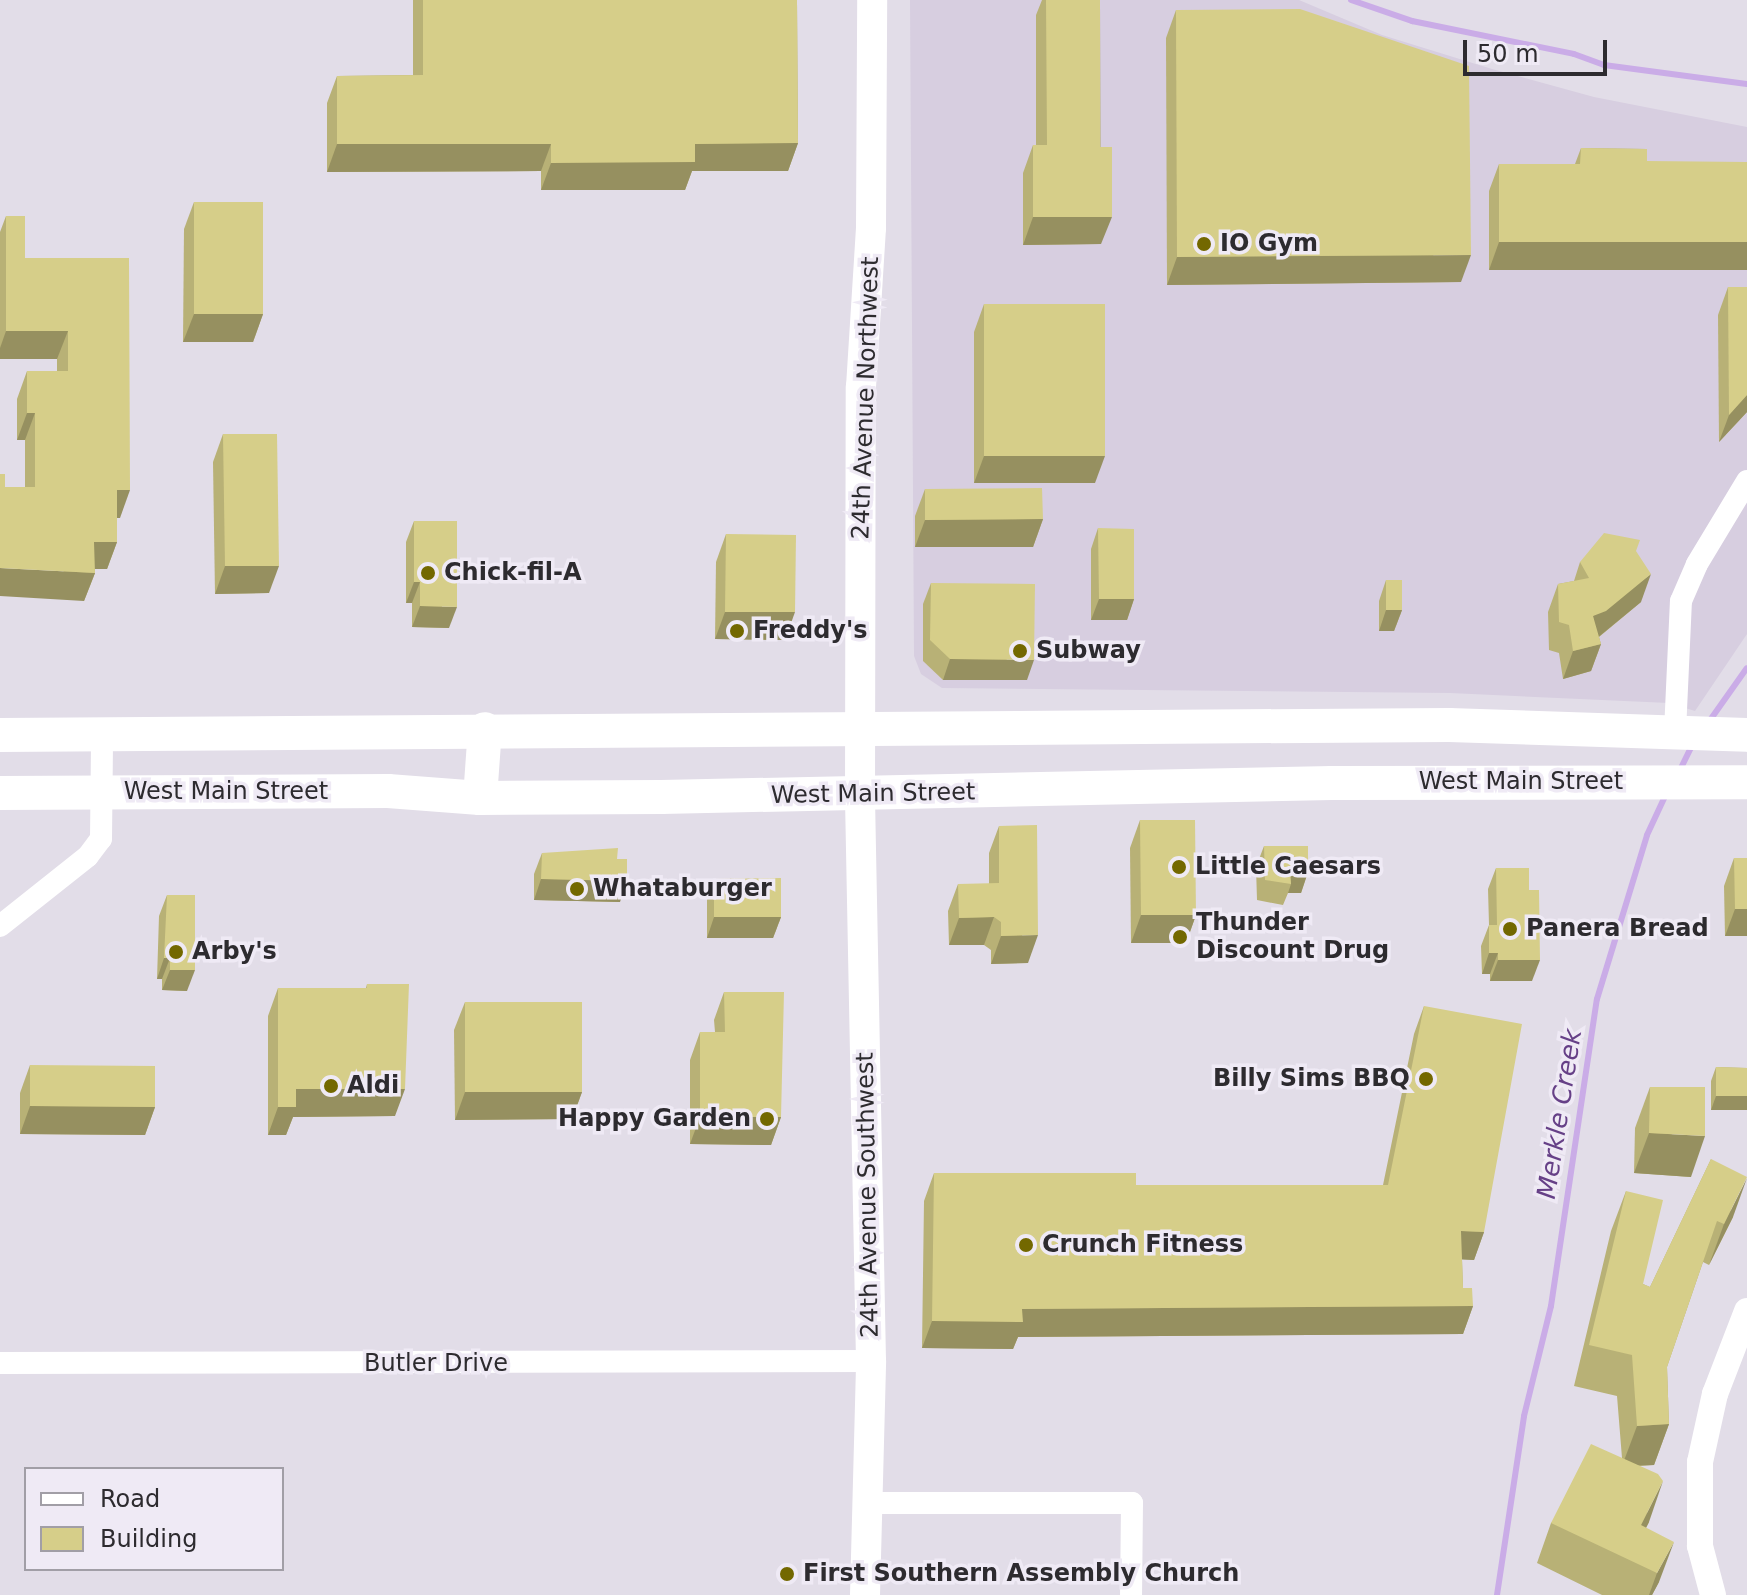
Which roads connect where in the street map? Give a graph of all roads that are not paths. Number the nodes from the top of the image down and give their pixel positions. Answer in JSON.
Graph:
{"nodes":[{"id":1,"x":872,"y":0,"type":"edge"},
{"id":2,"x":1747,"y":481,"type":"edge"},
{"id":3,"x":862,"y":727,"type":"junction"},
{"id":4,"x":485,"y":729,"type":"junction"},
{"id":5,"x":1680,"y":732,"type":"junction"},
{"id":6,"x":0,"y":735,"type":"edge"},
{"id":7,"x":102,"y":735,"type":"junction"},
{"id":8,"x":1747,"y":735,"type":"edge"},
{"id":9,"x":1737,"y":782,"type":"edge"},
{"id":10,"x":0,"y":793,"type":"edge"},
{"id":11,"x":103,"y":793,"type":"junction"},
{"id":12,"x":860,"y":796,"type":"junction"},
{"id":13,"x":480,"y":798,"type":"junction"},
{"id":14,"x":0,"y":926,"type":"edge"},
{"id":15,"x":1747,"y":1311,"type":"edge"},
{"id":16,"x":871,"y":1361,"type":"junction"},
{"id":17,"x":0,"y":1363,"type":"edge"},
{"id":18,"x":865,"y":1503,"type":"junction"},
{"id":19,"x":865,"y":1595,"type":"edge"},
{"id":20,"x":1131,"y":1595,"type":"edge"},
{"id":21,"x":1713,"y":1595,"type":"edge"}],
"edges":[{"from":1,"to":3,"type":"main road","name":"24th Avenue Northwest"},
{"from":2,"to":5,"type":"street"},
{"from":3,"to":4,"type":"main road"},
{"from":3,"to":5,"type":"main road"},
{"from":3,"to":12,"type":"main road","name":"24th Avenue Northwest"},
{"from":4,"to":7,"type":"main road"},
{"from":4,"to":13,"type":"main road"},
{"from":5,"to":8,"type":"main road"},
{"from":6,"to":7,"type":"main road"},
{"from":7,"to":11,"type":"street"},
{"from":9,"to":12,"type":"main road","name":"West Main Street"},
{"from":10,"to":11,"type":"main road","name":"West Main Street"},
{"from":11,"to":13,"type":"main road","name":"West Main Street"},
{"from":11,"to":14,"type":"street"},
{"from":12,"to":13,"type":"main road","name":"West Main Street"},
{"from":12,"to":16,"type":"main road","name":"24th Avenue Southwest"},
{"from":15,"to":21,"type":"street"},
{"from":16,"to":17,"type":"street","name":"Butler Drive"},
{"from":16,"to":18,"type":"main road","name":"24th Avenue Southwest"},
{"from":18,"to":19,"type":"main road","name":"24th Avenue Southwest"},
{"from":18,"to":20,"type":"street"}]}
